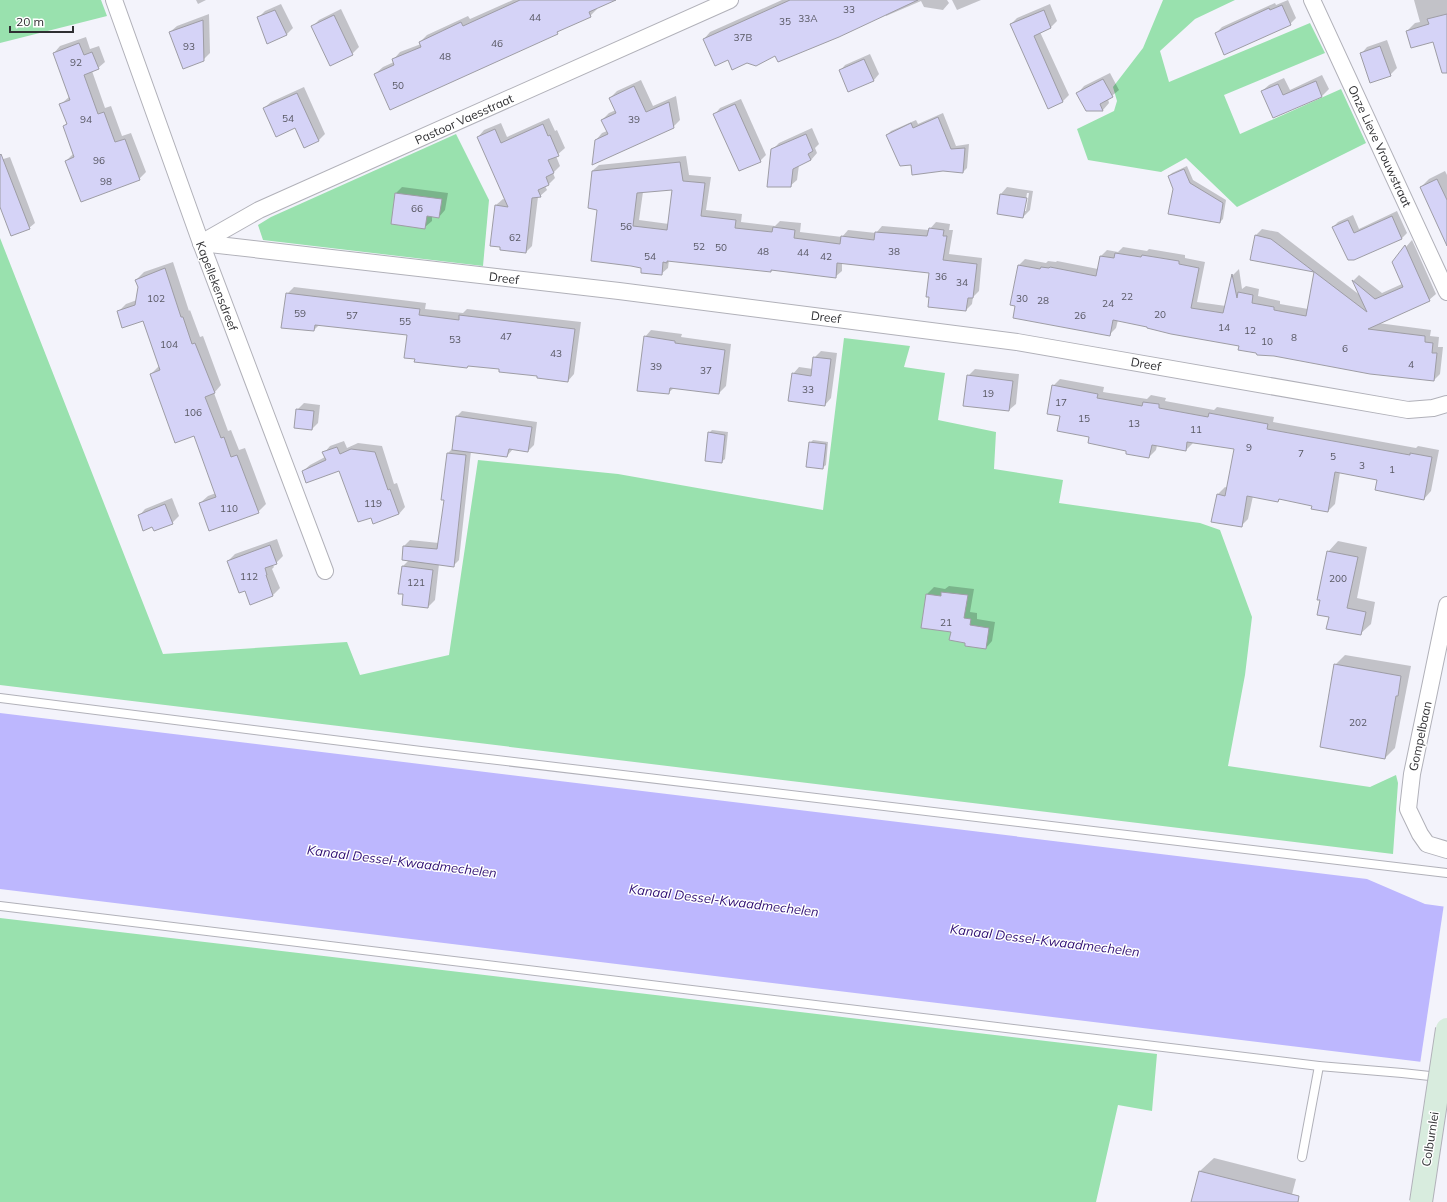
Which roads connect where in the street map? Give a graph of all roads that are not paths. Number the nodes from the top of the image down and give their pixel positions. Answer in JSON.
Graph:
{"nodes":[{"id":1,"x":114,"y":0,"type":"edge"},
{"id":2,"x":730,"y":0,"type":"edge"},
{"id":3,"x":1312,"y":0,"type":"edge"},
{"id":4,"x":201,"y":243,"type":"junction"},
{"id":5,"x":1447,"y":292,"type":"edge"},
{"id":6,"x":1447,"y":404,"type":"edge"},
{"id":7,"x":325,"y":571,"type":"dead end"},
{"id":8,"x":1447,"y":605,"type":"edge"},
{"id":9,"x":0,"y":698,"type":"edge"},
{"id":10,"x":1447,"y":850,"type":"edge"},
{"id":11,"x":1447,"y":873,"type":"edge"},
{"id":12,"x":0,"y":906,"type":"edge"},
{"id":13,"x":1447,"y":1029,"type":"edge"},
{"id":14,"x":1319,"y":1066,"type":"junction"},
{"id":15,"x":1447,"y":1078,"type":"edge"},
{"id":16,"x":1302,"y":1156,"type":"dead end"},
{"id":17,"x":1421,"y":1202,"type":"edge"}],
"edges":[{"from":1,"to":4,"type":"street","name":"Kapellekensdreef"},
{"from":2,"to":4,"type":"street","name":"Pastoor Vaesstraat"},
{"from":3,"to":5,"type":"street","name":"Onze Lieve Vrouwstraat"},
{"from":4,"to":6,"type":"street","name":"Dreef"},
{"from":4,"to":7,"type":"street","name":"Kapellekensdreef"},
{"from":8,"to":10,"type":"street","name":"Gompelbaan"},
{"from":9,"to":11,"type":"lane"},
{"from":12,"to":14,"type":"lane"},
{"from":13,"to":17,"type":"street","name":"Colburnlei","bridge":true},
{"from":14,"to":15,"type":"lane"},
{"from":14,"to":16,"type":"lane"}]}
